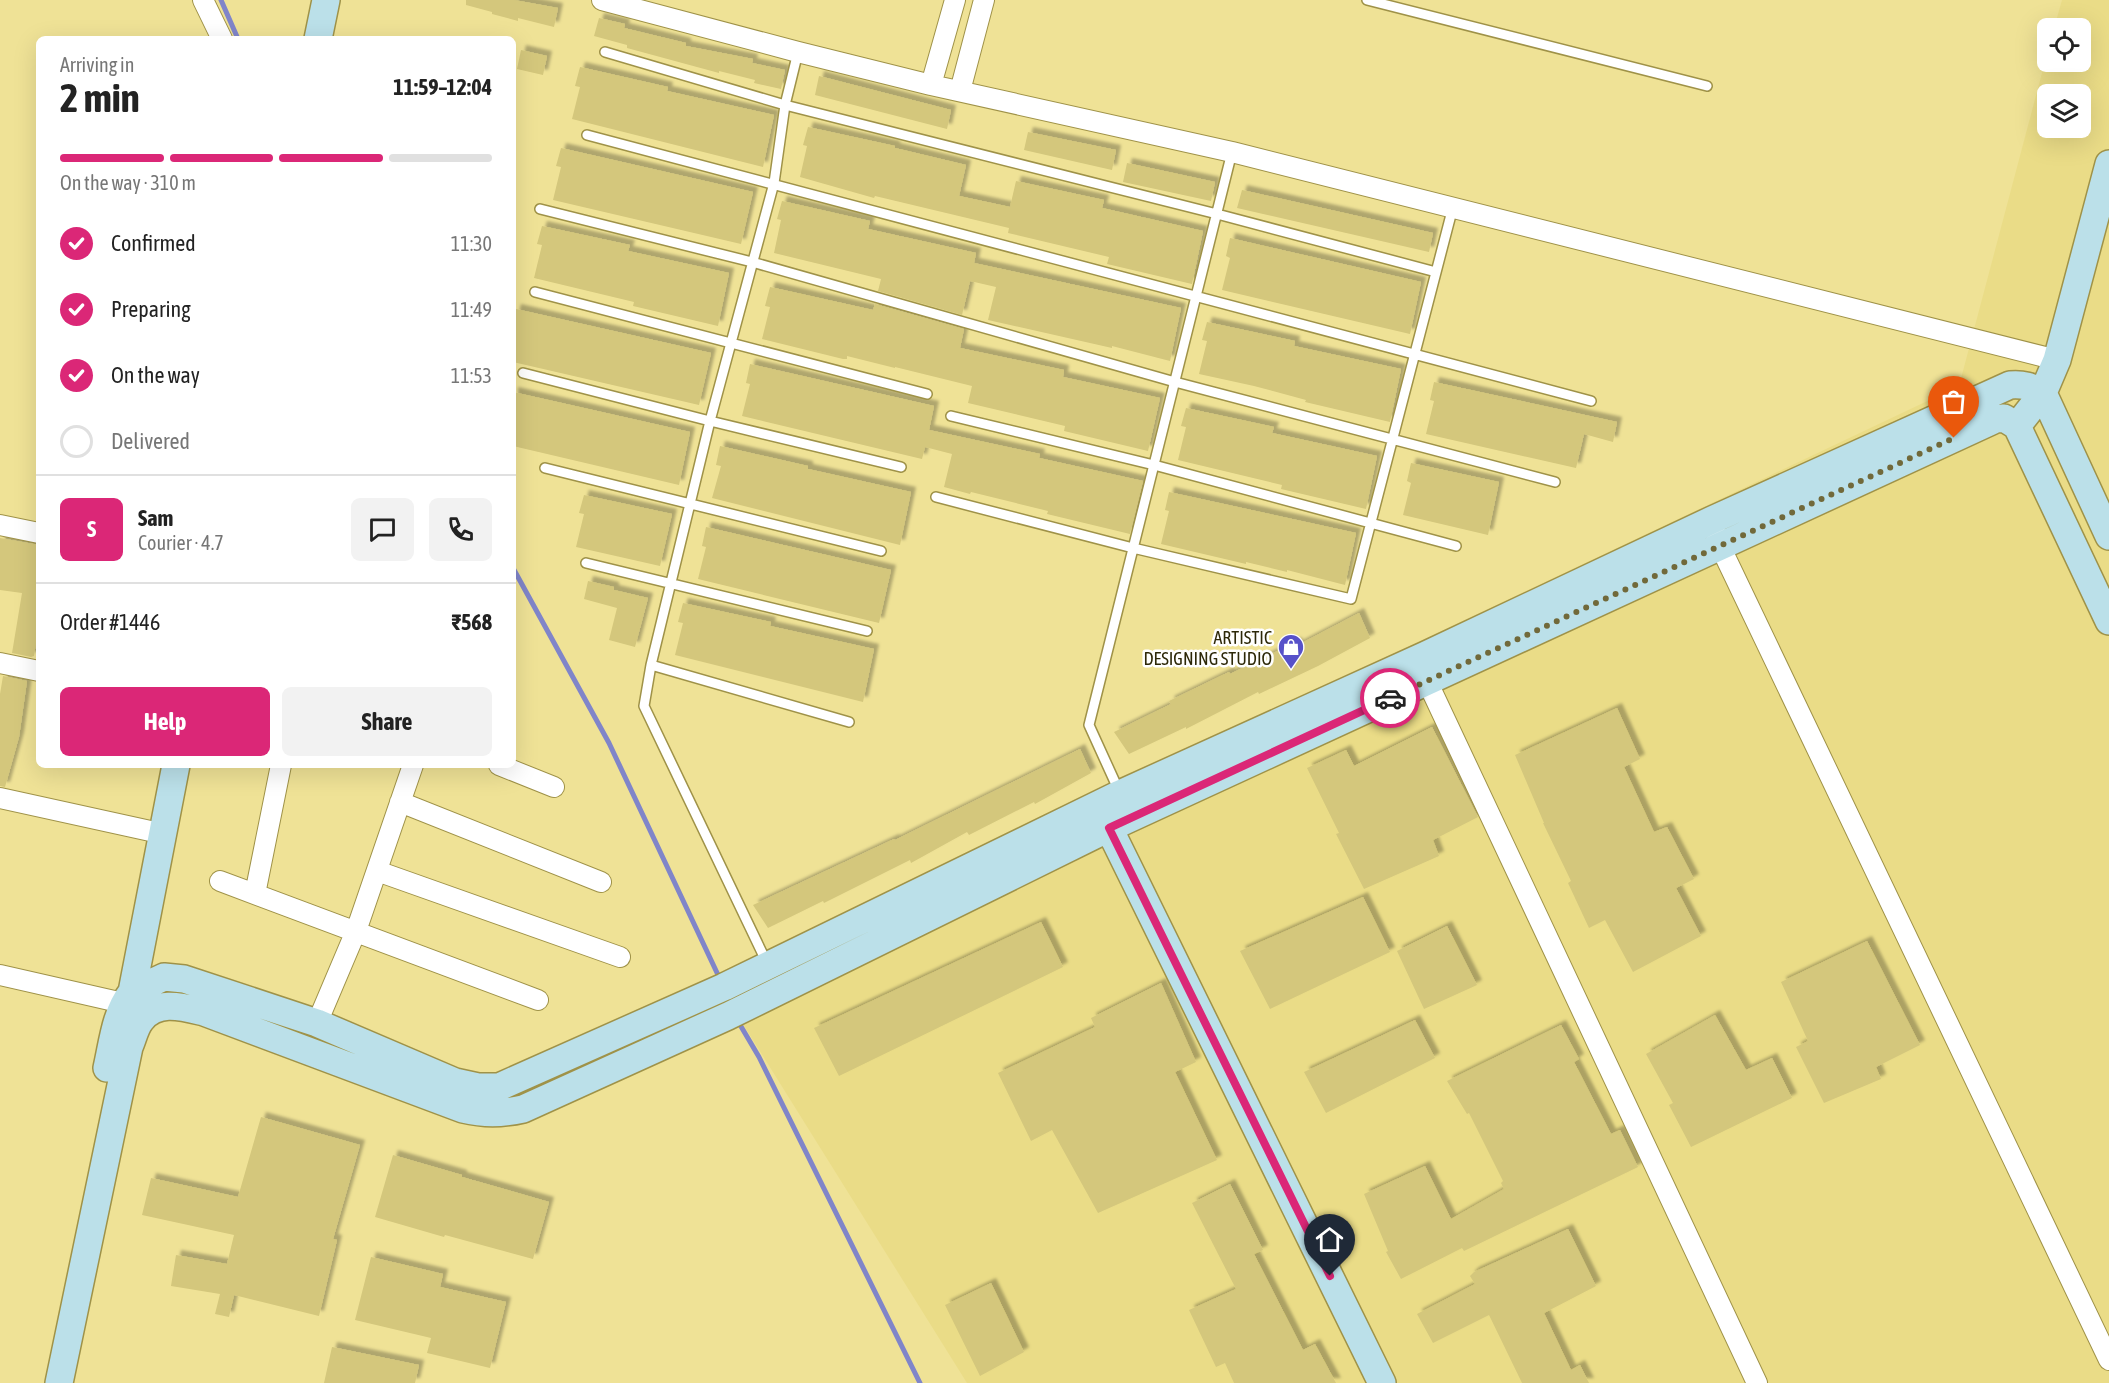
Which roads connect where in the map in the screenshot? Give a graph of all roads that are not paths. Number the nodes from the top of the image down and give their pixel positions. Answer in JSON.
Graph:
{"nodes":[{"id":1,"x":203,"y":0,"type":"edge"},
{"id":2,"x":326,"y":0,"type":"edge"},
{"id":3,"x":602,"y":0,"type":"edge"},
{"id":4,"x":955,"y":0,"type":"edge"},
{"id":5,"x":984,"y":0,"type":"edge"},
{"id":6,"x":1367,"y":0,"type":"edge"},
{"id":7,"x":1416,"y":0,"type":"edge"},
{"id":8,"x":1412,"y":12,"type":"junction"},
{"id":9,"x":221,"y":36,"type":"edge"},
{"id":10,"x":319,"y":36,"type":"edge"},
{"id":11,"x":605,"y":52,"type":"dead end"},
{"id":12,"x":798,"y":52,"type":"junction"},
{"id":13,"x":932,"y":85,"type":"junction"},
{"id":14,"x":1707,"y":86,"type":"dead end"},
{"id":15,"x":960,"y":91,"type":"junction"},
{"id":16,"x":785,"y":105,"type":"junction"},
{"id":17,"x":587,"y":135,"type":"dead end"},
{"id":18,"x":1232,"y":152,"type":"junction"},
{"id":19,"x":2109,"y":166,"type":"edge"},
{"id":20,"x":774,"y":183,"type":"junction"},
{"id":21,"x":1453,"y":207,"type":"junction"},
{"id":22,"x":540,"y":209,"type":"dead end"},
{"id":23,"x":1217,"y":214,"type":"junction"},
{"id":24,"x":752,"y":262,"type":"junction"},
{"id":25,"x":1436,"y":272,"type":"junction"},
{"id":26,"x":535,"y":292,"type":"dead end"},
{"id":27,"x":1196,"y":297,"type":"junction"},
{"id":28,"x":731,"y":342,"type":"junction"},
{"id":29,"x":1414,"y":354,"type":"junction"},
{"id":30,"x":2057,"y":360,"type":"junction"},
{"id":31,"x":523,"y":373,"type":"dead end"},
{"id":32,"x":1175,"y":382,"type":"junction"},
{"id":33,"x":2043,"y":393,"type":"junction"},
{"id":34,"x":927,"y":394,"type":"dead end"},
{"id":35,"x":1592,"y":401,"type":"dead end"},
{"id":36,"x":951,"y":416,"type":"dead end"},
{"id":37,"x":710,"y":421,"type":"junction"},
{"id":38,"x":2016,"y":426,"type":"junction"},
{"id":39,"x":1391,"y":439,"type":"junction"},
{"id":40,"x":1154,"y":465,"type":"junction"},
{"id":41,"x":901,"y":467,"type":"dead end"},
{"id":42,"x":545,"y":468,"type":"dead end"},
{"id":43,"x":1555,"y":482,"type":"dead end"},
{"id":44,"x":936,"y":497,"type":"dead end"},
{"id":45,"x":691,"y":503,"type":"junction"},
{"id":46,"x":1712,"y":520,"type":"junction"},
{"id":47,"x":1370,"y":521,"type":"junction"},
{"id":48,"x":0,"y":525,"type":"edge"},
{"id":49,"x":36,"y":532,"type":"edge"},
{"id":50,"x":2109,"y":536,"type":"edge"},
{"id":51,"x":1456,"y":546,"type":"dead end"},
{"id":52,"x":1720,"y":546,"type":"junction"},
{"id":53,"x":1133,"y":548,"type":"junction"},
{"id":54,"x":881,"y":551,"type":"dead end"},
{"id":55,"x":586,"y":563,"type":"dead end"},
{"id":56,"x":2101,"y":582,"type":"edge"},
{"id":57,"x":670,"y":585,"type":"junction"},
{"id":58,"x":2109,"y":621,"type":"edge"},
{"id":59,"x":867,"y":631,"type":"dead end"},
{"id":60,"x":0,"y":663,"type":"edge"},
{"id":61,"x":651,"y":665,"type":"junction"},
{"id":62,"x":1426,"y":668,"type":"junction"},
{"id":63,"x":36,"y":670,"type":"edge"},
{"id":64,"x":849,"y":722,"type":"dead end"},
{"id":65,"x":175,"y":768,"type":"edge"},
{"id":66,"x":280,"y":768,"type":"edge"},
{"id":67,"x":412,"y":768,"type":"edge"},
{"id":68,"x":506,"y":768,"type":"edge"},
{"id":69,"x":554,"y":787,"type":"dead end"},
{"id":70,"x":0,"y":798,"type":"edge"},
{"id":71,"x":400,"y":802,"type":"junction"},
{"id":72,"x":1109,"y":809,"type":"junction"},
{"id":73,"x":164,"y":834,"type":"junction"},
{"id":74,"x":377,"y":870,"type":"junction"},
{"id":75,"x":220,"y":881,"type":"dead end"},
{"id":76,"x":601,"y":882,"type":"dead end"},
{"id":77,"x":255,"y":894,"type":"junction"},
{"id":78,"x":356,"y":931,"type":"junction"},
{"id":79,"x":620,"y":957,"type":"dead end"},
{"id":80,"x":768,"y":966,"type":"junction"},
{"id":81,"x":0,"y":975,"type":"edge"},
{"id":82,"x":717,"y":990,"type":"junction"},
{"id":83,"x":538,"y":1000,"type":"dead end"},
{"id":84,"x":131,"y":1006,"type":"junction"},
{"id":85,"x":728,"y":1016,"type":"junction"},
{"id":86,"x":317,"y":1023,"type":"junction"},
{"id":87,"x":2109,"y":1360,"type":"edge"},
{"id":88,"x":42,"y":1383,"type":"edge"},
{"id":89,"x":59,"y":1383,"type":"edge"},
{"id":90,"x":1382,"y":1383,"type":"edge"},
{"id":91,"x":1757,"y":1383,"type":"edge"}],
"edges":[{"from":1,"to":9,"type":"street"},
{"from":2,"to":10,"type":"main road"},
{"from":3,"to":12,"type":"street"},
{"from":4,"to":13,"type":"street"},
{"from":5,"to":15,"type":"street"},
{"from":6,"to":8,"type":"lane"},
{"from":7,"to":8,"type":"lane"},
{"from":8,"to":14,"type":"lane"},
{"from":11,"to":16,"type":"lane"},
{"from":12,"to":13,"type":"street"},
{"from":12,"to":16,"type":"lane"},
{"from":13,"to":15,"type":"street"},
{"from":15,"to":18,"type":"street"},
{"from":16,"to":20,"type":"lane"},
{"from":16,"to":23,"type":"lane"},
{"from":17,"to":20,"type":"lane"},
{"from":18,"to":21,"type":"street"},
{"from":18,"to":23,"type":"lane"},
{"from":19,"to":30,"type":"main road"},
{"from":20,"to":24,"type":"lane"},
{"from":20,"to":27,"type":"lane"},
{"from":21,"to":25,"type":"lane"},
{"from":21,"to":30,"type":"street"},
{"from":22,"to":24,"type":"lane"},
{"from":23,"to":25,"type":"lane"},
{"from":23,"to":27,"type":"lane"},
{"from":24,"to":28,"type":"lane"},
{"from":24,"to":32,"type":"lane"},
{"from":25,"to":29,"type":"lane"},
{"from":26,"to":28,"type":"lane"},
{"from":27,"to":29,"type":"lane"},
{"from":27,"to":32,"type":"lane"},
{"from":28,"to":34,"type":"lane"},
{"from":28,"to":37,"type":"lane"},
{"from":29,"to":35,"type":"lane"},
{"from":29,"to":39,"type":"lane"},
{"from":30,"to":33,"type":"main road"},
{"from":31,"to":37,"type":"lane"},
{"from":32,"to":39,"type":"lane"},
{"from":32,"to":40,"type":"lane"},
{"from":33,"to":38,"type":"main road"},
{"from":33,"to":46,"type":"main road"},
{"from":33,"to":50,"type":"main road"},
{"from":36,"to":40,"type":"lane"},
{"from":37,"to":41,"type":"lane"},
{"from":37,"to":45,"type":"lane"},
{"from":38,"to":52,"type":"main road"},
{"from":38,"to":56,"type":"main road"},
{"from":39,"to":43,"type":"lane"},
{"from":39,"to":47,"type":"lane"},
{"from":40,"to":47,"type":"lane"},
{"from":40,"to":53,"type":"lane"},
{"from":42,"to":45,"type":"lane"},
{"from":44,"to":53,"type":"lane"},
{"from":45,"to":54,"type":"lane"},
{"from":45,"to":57,"type":"lane"},
{"from":46,"to":52,"type":"street"},
{"from":46,"to":62,"type":"main road"},
{"from":47,"to":51,"type":"lane"},
{"from":47,"to":53,"type":"lane"},
{"from":48,"to":49,"type":"street"},
{"from":52,"to":62,"type":"main road"},
{"from":52,"to":87,"type":"street"},
{"from":53,"to":72,"type":"lane"},
{"from":55,"to":57,"type":"lane"},
{"from":56,"to":58,"type":"main road"},
{"from":57,"to":59,"type":"lane"},
{"from":57,"to":61,"type":"lane"},
{"from":60,"to":63,"type":"street"},
{"from":61,"to":64,"type":"lane"},
{"from":61,"to":80,"type":"lane"},
{"from":62,"to":72,"type":"main road"},
{"from":62,"to":72,"type":"main road"},
{"from":62,"to":91,"type":"street"},
{"from":65,"to":73,"type":"main road"},
{"from":66,"to":77,"type":"street"},
{"from":67,"to":71,"type":"street"},
{"from":68,"to":69,"type":"street"},
{"from":70,"to":73,"type":"street"},
{"from":71,"to":74,"type":"street"},
{"from":71,"to":76,"type":"street"},
{"from":72,"to":80,"type":"main road"},
{"from":72,"to":85,"type":"main road"},
{"from":72,"to":90,"type":"main road"},
{"from":73,"to":84,"type":"main road"},
{"from":74,"to":78,"type":"street"},
{"from":74,"to":79,"type":"street"},
{"from":75,"to":77,"type":"street"},
{"from":77,"to":78,"type":"street"},
{"from":78,"to":83,"type":"street"},
{"from":78,"to":86,"type":"street"},
{"from":80,"to":82,"type":"main road"},
{"from":81,"to":84,"type":"street"},
{"from":82,"to":85,"type":"main road"},
{"from":82,"to":86,"type":"main road"},
{"from":84,"to":85,"type":"main road"},
{"from":84,"to":86,"type":"main road"},
{"from":84,"to":88,"type":"main road"},
{"from":84,"to":89,"type":"main road"}]}
